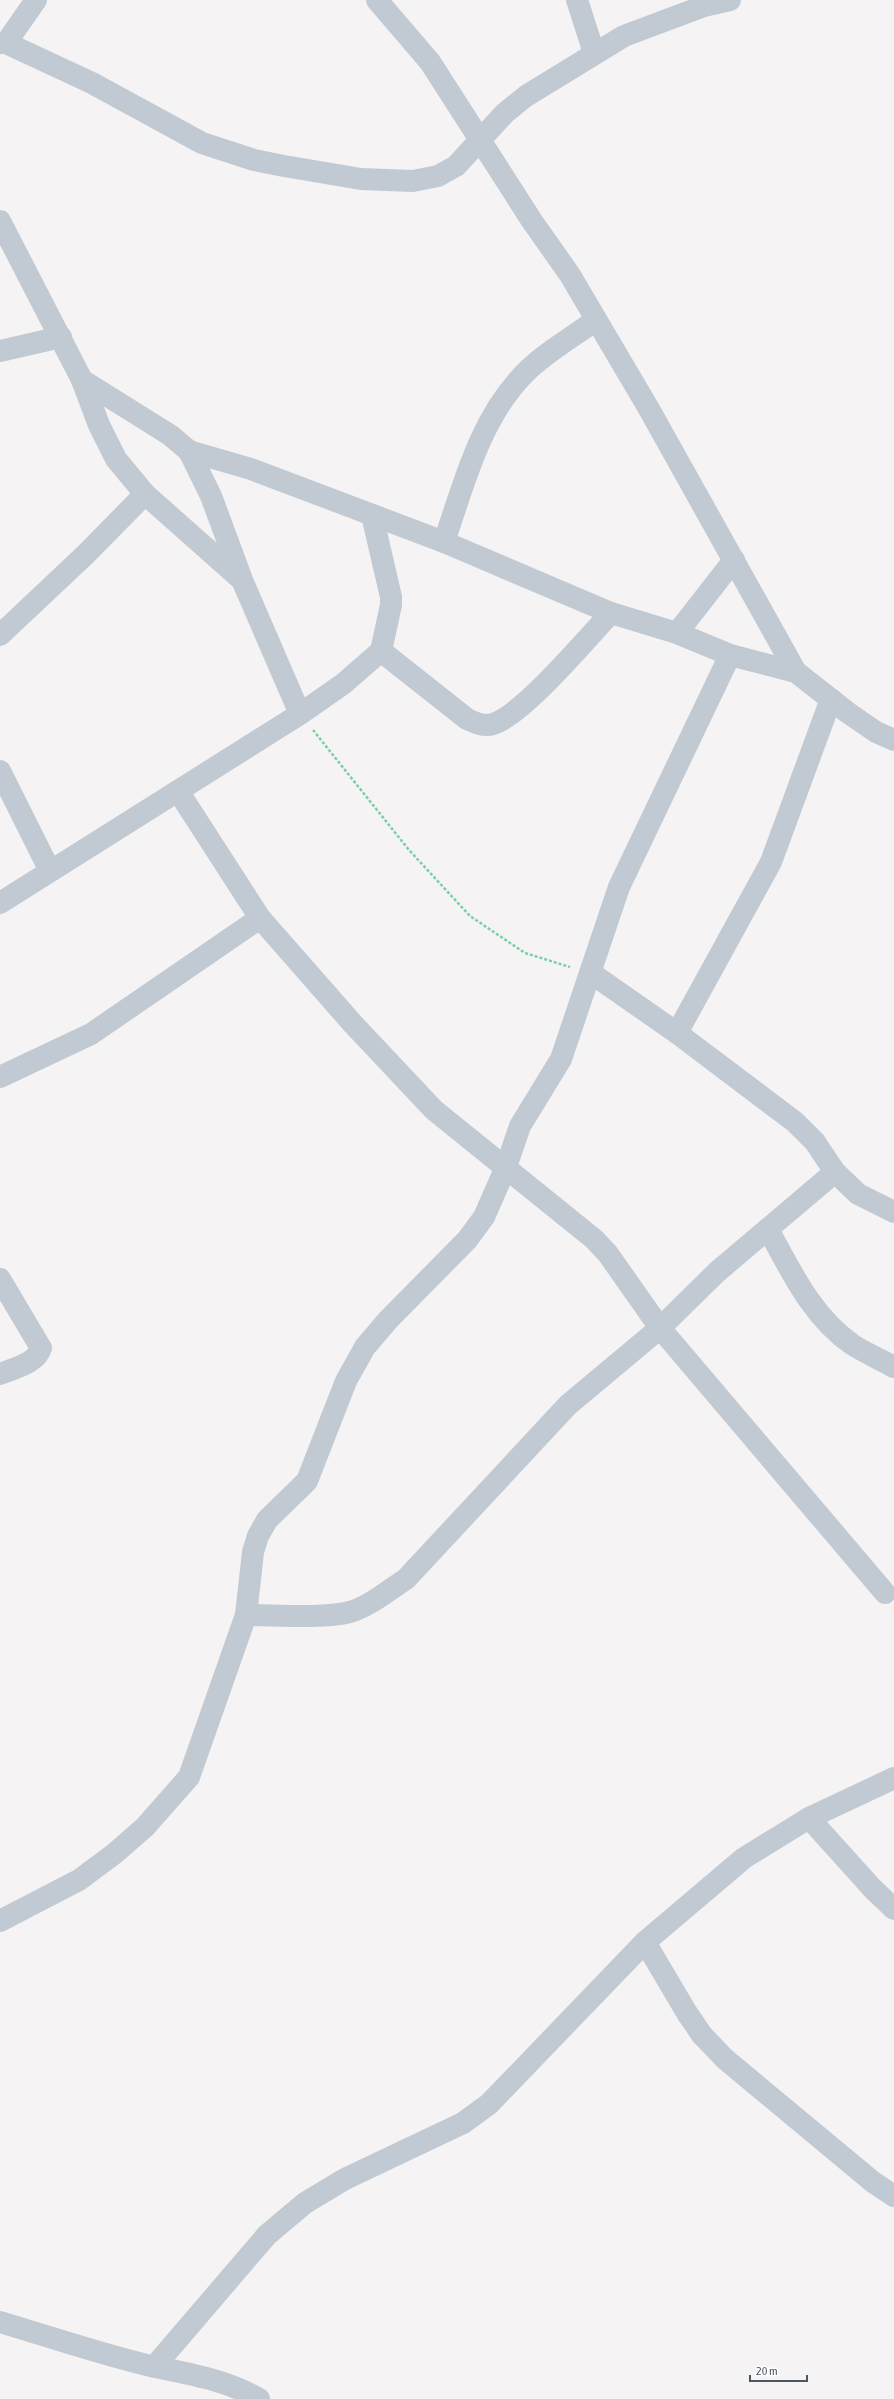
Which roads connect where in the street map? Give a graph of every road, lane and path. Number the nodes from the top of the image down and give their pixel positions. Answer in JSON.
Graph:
{"nodes":[{"id":1,"x":36,"y":0,"type":"edge"},
{"id":2,"x":377,"y":0,"type":"edge"},
{"id":3,"x":577,"y":0,"type":"edge"},
{"id":4,"x":730,"y":0,"type":"edge"},
{"id":5,"x":703,"y":3,"type":"edge"},
{"id":6,"x":3,"y":43,"type":"edge"},
{"id":7,"x":594,"y":53,"type":"junction"},
{"id":8,"x":480,"y":142,"type":"junction"},
{"id":9,"x":0,"y":221,"type":"edge"},
{"id":10,"x":596,"y":320,"type":"junction"},
{"id":11,"x":61,"y":337,"type":"junction"},
{"id":12,"x":0,"y":351,"type":"edge"},
{"id":13,"x":82,"y":380,"type":"junction"},
{"id":14,"x":189,"y":451,"type":"junction"},
{"id":15,"x":145,"y":494,"type":"junction"},
{"id":16,"x":372,"y":516,"type":"junction"},
{"id":17,"x":444,"y":542,"type":"junction"},
{"id":18,"x":734,"y":560,"type":"junction"},
{"id":19,"x":242,"y":580,"type":"junction"},
{"id":20,"x":611,"y":613,"type":"junction"},
{"id":21,"x":676,"y":633,"type":"junction"},
{"id":22,"x":0,"y":635,"type":"edge"},
{"id":23,"x":381,"y":651,"type":"junction"},
{"id":24,"x":730,"y":655,"type":"junction"},
{"id":25,"x":796,"y":672,"type":"junction"},
{"id":26,"x":831,"y":699,"type":"junction"},
{"id":27,"x":300,"y":714,"type":"junction"},
{"id":28,"x":894,"y":740,"type":"edge"},
{"id":29,"x":0,"y":771,"type":"edge"},
{"id":30,"x":178,"y":791,"type":"junction"},
{"id":31,"x":50,"y":871,"type":"junction"},
{"id":32,"x":0,"y":903,"type":"edge"},
{"id":33,"x":260,"y":918,"type":"junction"},
{"id":34,"x":591,"y":973,"type":"junction"},
{"id":35,"x":677,"y":1033,"type":"junction"},
{"id":36,"x":0,"y":1077,"type":"edge"},
{"id":37,"x":506,"y":1167,"type":"junction"},
{"id":38,"x":835,"y":1172,"type":"junction"},
{"id":39,"x":894,"y":1212,"type":"edge"},
{"id":40,"x":768,"y":1229,"type":"junction"},
{"id":41,"x":0,"y":1279,"type":"edge"},
{"id":42,"x":660,"y":1328,"type":"junction"},
{"id":43,"x":894,"y":1367,"type":"edge"},
{"id":44,"x":0,"y":1374,"type":"edge"},
{"id":45,"x":885,"y":1593,"type":"dead end"},
{"id":46,"x":246,"y":1615,"type":"junction"},
{"id":47,"x":894,"y":1778,"type":"edge"},
{"id":48,"x":809,"y":1818,"type":"junction"},
{"id":49,"x":894,"y":1909,"type":"edge"},
{"id":50,"x":0,"y":1921,"type":"edge"},
{"id":51,"x":645,"y":1942,"type":"junction"},
{"id":52,"x":894,"y":2196,"type":"edge"},
{"id":53,"x":0,"y":2322,"type":"edge"},
{"id":54,"x":154,"y":2367,"type":"junction"},
{"id":55,"x":259,"y":2399,"type":"edge"}],
"edges":[{"from":1,"to":6,"type":"street"},
{"from":2,"to":8,"type":"street"},
{"from":3,"to":7,"type":"street"},
{"from":4,"to":5,"type":"street"},
{"from":5,"to":7,"type":"street"},
{"from":6,"to":8,"type":"street"},
{"from":7,"to":8,"type":"street"},
{"from":8,"to":10,"type":"street"},
{"from":9,"to":11,"type":"street"},
{"from":10,"to":17,"type":"street"},
{"from":10,"to":18,"type":"street"},
{"from":11,"to":12,"type":"street"},
{"from":11,"to":13,"type":"street"},
{"from":13,"to":14,"type":"street"},
{"from":13,"to":15,"type":"street"},
{"from":14,"to":16,"type":"street"},
{"from":14,"to":19,"type":"street"},
{"from":15,"to":19,"type":"street"},
{"from":15,"to":22,"type":"street"},
{"from":16,"to":17,"type":"street"},
{"from":16,"to":23,"type":"street"},
{"from":17,"to":20,"type":"street"},
{"from":18,"to":21,"type":"street"},
{"from":18,"to":25,"type":"street"},
{"from":19,"to":27,"type":"street"},
{"from":20,"to":21,"type":"street"},
{"from":20,"to":23,"type":"street"},
{"from":21,"to":24,"type":"street"},
{"from":23,"to":27,"type":"street"},
{"from":24,"to":25,"type":"street"},
{"from":24,"to":34,"type":"street"},
{"from":25,"to":26,"type":"street"},
{"from":26,"to":28,"type":"street"},
{"from":26,"to":35,"type":"street"},
{"from":27,"to":30,"type":"street"},
{"from":27,"to":34,"type":"path"},
{"from":29,"to":31,"type":"street"},
{"from":30,"to":31,"type":"street"},
{"from":30,"to":33,"type":"street"},
{"from":31,"to":32,"type":"street"},
{"from":33,"to":36,"type":"street"},
{"from":33,"to":37,"type":"street"},
{"from":34,"to":35,"type":"street"},
{"from":34,"to":37,"type":"street"},
{"from":35,"to":38,"type":"street"},
{"from":37,"to":42,"type":"street"},
{"from":37,"to":46,"type":"street"},
{"from":38,"to":39,"type":"street"},
{"from":38,"to":40,"type":"street"},
{"from":40,"to":42,"type":"street"},
{"from":40,"to":43,"type":"street"},
{"from":41,"to":44,"type":"street"},
{"from":42,"to":45,"type":"street"},
{"from":42,"to":46,"type":"street"},
{"from":46,"to":50,"type":"street"},
{"from":47,"to":48,"type":"street"},
{"from":48,"to":49,"type":"street"},
{"from":48,"to":51,"type":"street"},
{"from":51,"to":52,"type":"street"},
{"from":51,"to":54,"type":"street"},
{"from":53,"to":54,"type":"street"},
{"from":54,"to":55,"type":"street"}]}
